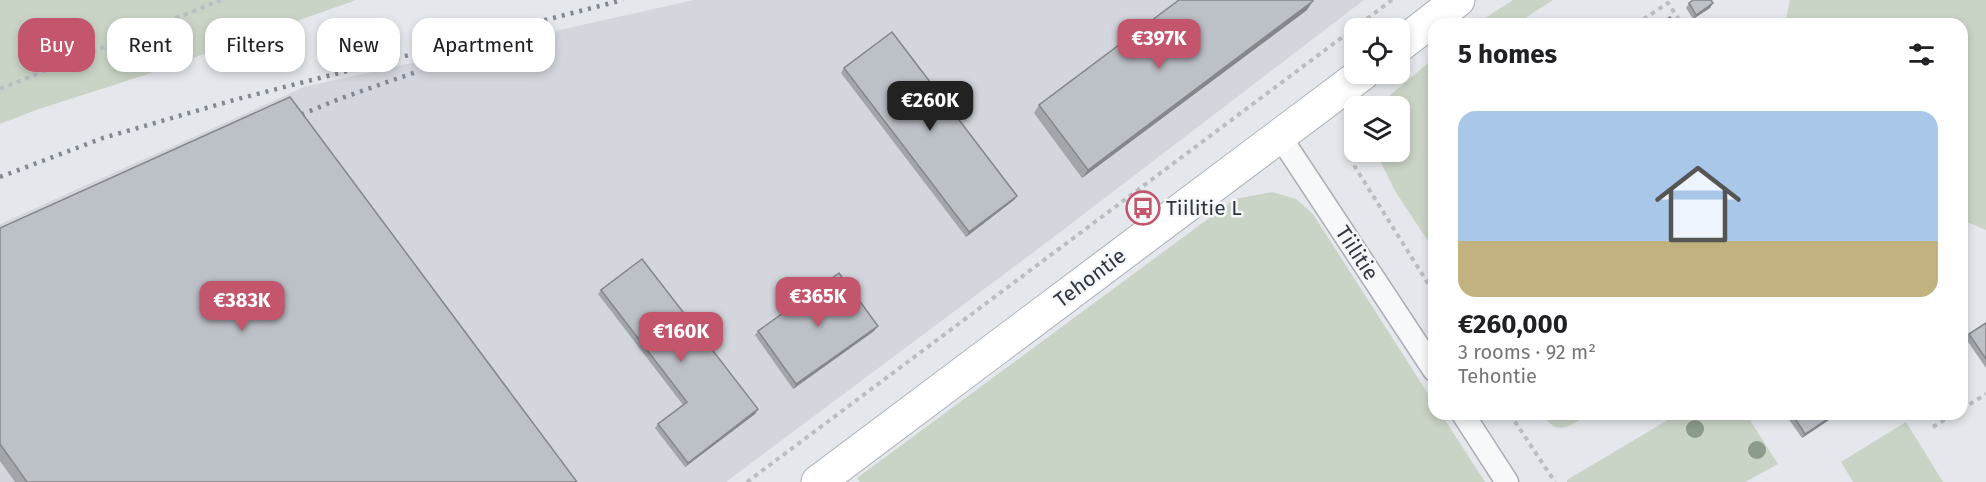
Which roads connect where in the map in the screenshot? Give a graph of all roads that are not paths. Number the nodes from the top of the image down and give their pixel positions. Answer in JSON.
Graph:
{"nodes":[{"id":1,"x":1458,"y":0,"type":"edge"},
{"id":2,"x":1435,"y":18,"type":"edge"},
{"id":3,"x":1428,"y":23,"type":"edge"},
{"id":4,"x":1410,"y":37,"type":"edge"},
{"id":5,"x":1348,"y":84,"type":"edge"},
{"id":6,"x":1279,"y":135,"type":"junction"},
{"id":7,"x":1428,"y":361,"type":"edge"},
{"id":8,"x":1467,"y":420,"type":"edge"},
{"id":9,"x":818,"y":482,"type":"edge"},
{"id":10,"x":1508,"y":482,"type":"edge"}],
"edges":[{"from":1,"to":2,"type":"street"},
{"from":3,"to":4,"type":"street"},
{"from":5,"to":6,"type":"street","name":"Tehontie"},
{"from":6,"to":7,"type":"street","name":"Tiilitie"},
{"from":6,"to":9,"type":"street","name":"Tehontie"},
{"from":8,"to":10,"type":"street"}]}
